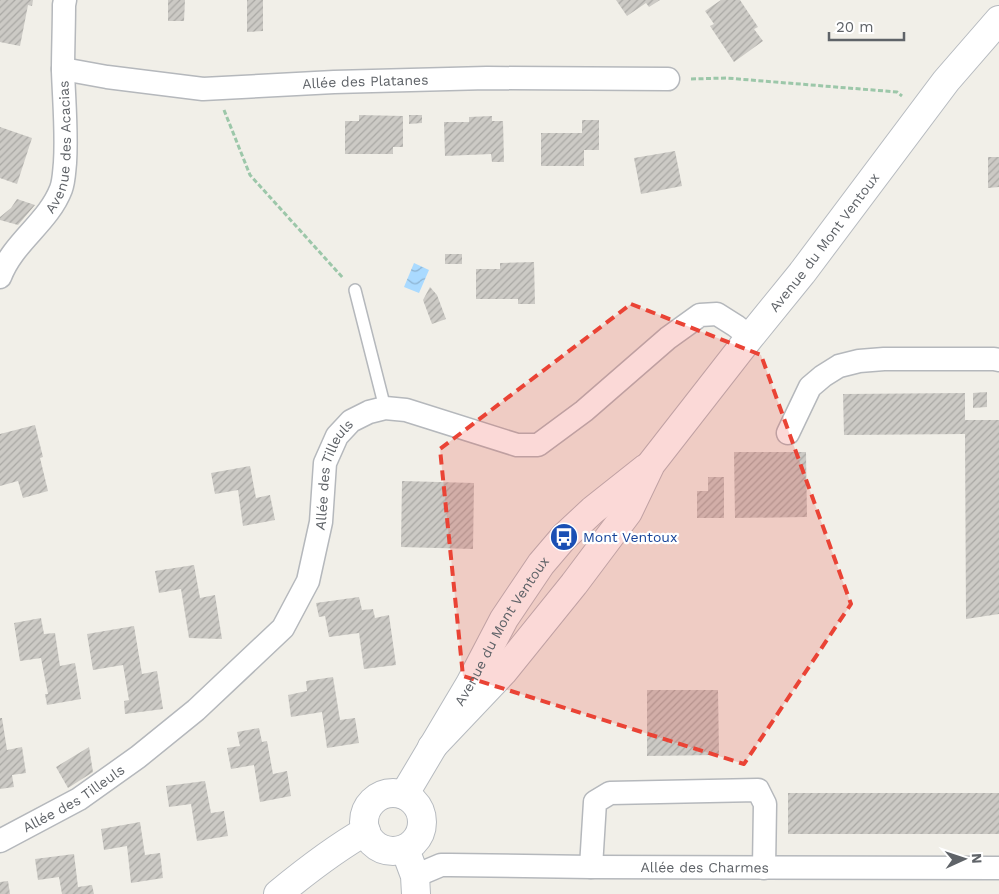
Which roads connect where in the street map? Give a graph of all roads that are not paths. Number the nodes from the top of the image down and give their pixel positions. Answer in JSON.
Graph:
{"nodes":[{"id":1,"x":65,"y":0,"type":"edge"},
{"id":2,"x":999,"y":20,"type":"edge"},
{"id":3,"x":63,"y":69,"type":"junction"},
{"id":4,"x":668,"y":79,"type":"road end"},
{"id":5,"x":0,"y":277,"type":"edge"},
{"id":6,"x":354,"y":290,"type":"road end"},
{"id":7,"x":750,"y":337,"type":"junction"},
{"id":8,"x":999,"y":360,"type":"edge"},
{"id":9,"x":385,"y":408,"type":"junction"},
{"id":10,"x":788,"y":433,"type":"dead end"},
{"id":11,"x":651,"y":464,"type":"junction"},
{"id":12,"x":432,"y":747,"type":"junction"},
{"id":13,"x":404,"y":795,"type":"junction"},
{"id":14,"x":366,"y":831,"type":"junction"},
{"id":15,"x":0,"y":842,"type":"edge"},
{"id":16,"x":405,"y":849,"type":"junction"},
{"id":17,"x":591,"y":867,"type":"junction"},
{"id":18,"x":764,"y":868,"type":"junction"},
{"id":19,"x":999,"y":868,"type":"edge"},
{"id":20,"x":416,"y":885,"type":"edge"},
{"id":21,"x":278,"y":894,"type":"edge"}],
"edges":[{"from":1,"to":3,"type":"street","name":"Avenue des Acacias"},
{"from":2,"to":7,"type":"street","name":"Avenue du Mont Ventoux"},
{"from":3,"to":4,"type":"street","name":"Allée des Platanes"},
{"from":3,"to":5,"type":"street","name":"Avenue des Acacias"},
{"from":6,"to":9,"type":"lane"},
{"from":7,"to":9,"type":"street","name":"Allée des Tilleuls"},
{"from":7,"to":11,"type":"street","name":"Avenue du Mont Ventoux"},
{"from":8,"to":10,"type":"street"},
{"from":9,"to":15,"type":"street","name":"Allée des Tilleuls"},
{"from":11,"to":12,"type":"street","name":"Avenue du Mont Ventoux"},
{"from":11,"to":12,"type":"street","name":"Avenue du Mont Ventoux"},
{"from":12,"to":13,"type":"street","name":"Avenue du Mont Ventoux"},
{"from":13,"to":14,"type":"street"},
{"from":13,"to":16,"type":"street"},
{"from":14,"to":16,"type":"street"},
{"from":14,"to":21,"type":"street"},
{"from":16,"to":20,"type":"street"},
{"from":17,"to":18,"type":"street","name":"Allée des Charmes"},
{"from":17,"to":18,"type":"street"},
{"from":17,"to":20,"type":"street","name":"Allée des Charmes"},
{"from":18,"to":19,"type":"street","name":"Allée des Charmes"}]}
